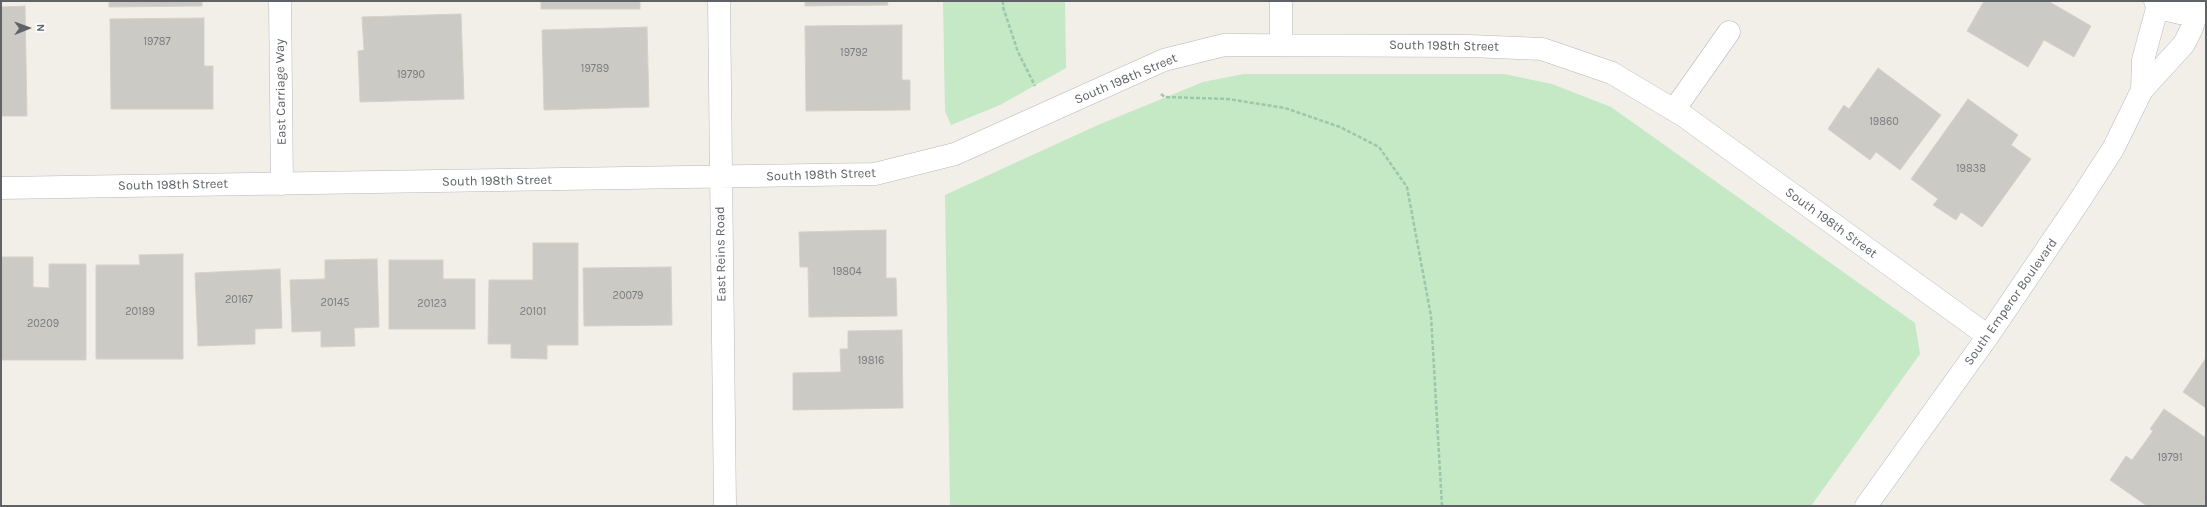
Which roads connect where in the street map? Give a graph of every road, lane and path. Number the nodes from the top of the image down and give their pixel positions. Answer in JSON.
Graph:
{"nodes":[{"id":1,"x":280,"y":1,"type":"edge"},
{"id":2,"x":719,"y":1,"type":"edge"},
{"id":3,"x":1003,"y":1,"type":"edge"},
{"id":4,"x":1281,"y":1,"type":"edge"},
{"id":5,"x":2157,"y":3,"type":"edge"},
{"id":6,"x":2202,"y":4,"type":"edge"},
{"id":7,"x":2206,"y":27,"type":"edge"},
{"id":8,"x":1729,"y":32,"type":"dead end"},
{"id":9,"x":2184,"y":44,"type":"junction"},
{"id":10,"x":1281,"y":45,"type":"junction"},
{"id":11,"x":1130,"y":76,"type":"junction"},
{"id":12,"x":2142,"y":90,"type":"junction"},
{"id":13,"x":1674,"y":110,"type":"junction"},
{"id":14,"x":1050,"y":112,"type":"junction"},
{"id":15,"x":720,"y":178,"type":"junction"},
{"id":16,"x":282,"y":184,"type":"junction"},
{"id":17,"x":1,"y":188,"type":"edge"},
{"id":18,"x":1988,"y":336,"type":"junction"},
{"id":19,"x":725,"y":506,"type":"edge"},
{"id":20,"x":1442,"y":506,"type":"edge"},
{"id":21,"x":1866,"y":506,"type":"edge"}],
"edges":[{"from":1,"to":16,"type":"street","name":"East Carriage Way"},
{"from":2,"to":15,"type":"street","name":"East Reins Road"},
{"from":3,"to":14,"type":"path"},
{"from":4,"to":10,"type":"street"},
{"from":5,"to":6,"type":"street","name":"South Emperor Boulevard"},
{"from":5,"to":12,"type":"street","name":"South Emperor Boulevard"},
{"from":6,"to":9,"type":"street","name":"South Emperor Boulevard"},
{"from":7,"to":9,"type":"street"},
{"from":8,"to":13,"type":"street"},
{"from":9,"to":12,"type":"street","name":"South Emperor Boulevard"},
{"from":10,"to":11,"type":"street","name":"South 198th Street"},
{"from":10,"to":13,"type":"street","name":"South 198th Street"},
{"from":11,"to":14,"type":"street","name":"South 198th Street"},
{"from":11,"to":20,"type":"path"},
{"from":12,"to":18,"type":"street","name":"South Emperor Boulevard"},
{"from":13,"to":18,"type":"street","name":"South 198th Street"},
{"from":14,"to":15,"type":"street","name":"South 198th Street"},
{"from":15,"to":16,"type":"street","name":"South 198th Street"},
{"from":15,"to":19,"type":"street","name":"East Reins Road"},
{"from":16,"to":17,"type":"street","name":"South 198th Street"},
{"from":18,"to":21,"type":"street","name":"South Emperor Boulevard"}]}
